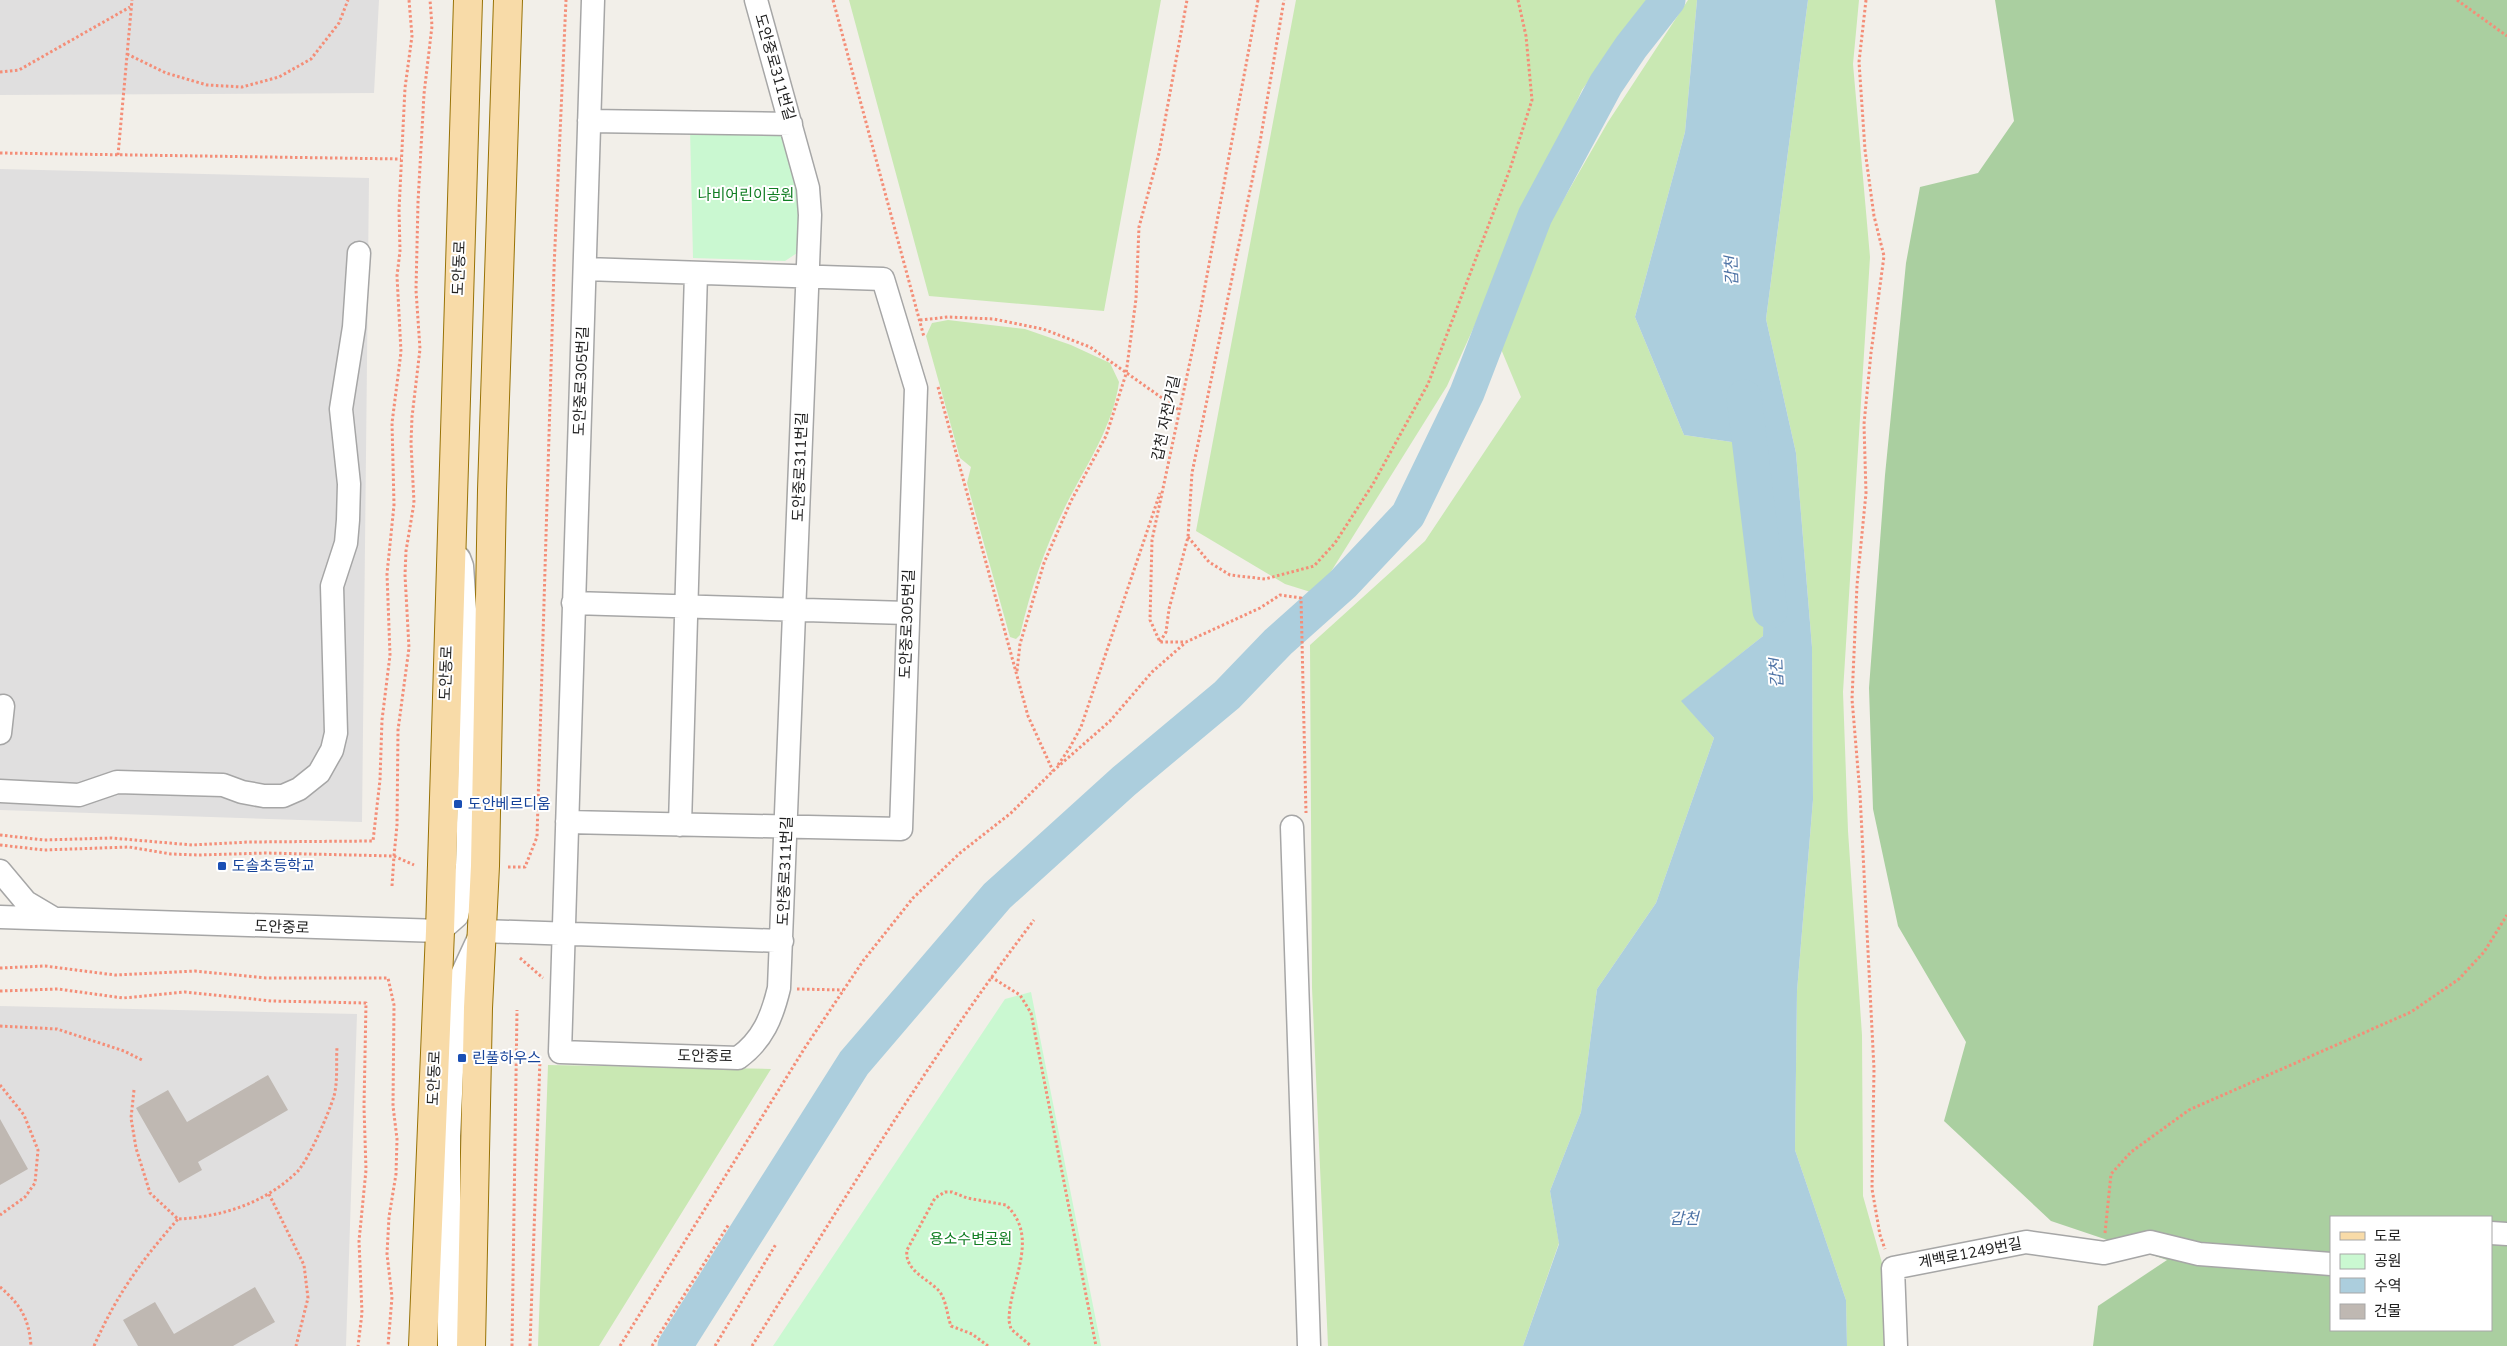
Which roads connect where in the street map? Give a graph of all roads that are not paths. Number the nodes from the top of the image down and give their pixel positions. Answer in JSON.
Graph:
{"nodes":[{"id":1,"x":468,"y":0,"type":"edge"},
{"id":2,"x":508,"y":0,"type":"edge"},
{"id":3,"x":593,"y":0,"type":"edge"},
{"id":4,"x":756,"y":0,"type":"edge"},
{"id":5,"x":589,"y":121,"type":"junction"},
{"id":6,"x":791,"y":124,"type":"junction"},
{"id":7,"x":359,"y":253,"type":"dead end"},
{"id":8,"x":585,"y":269,"type":"junction"},
{"id":9,"x":696,"y":273,"type":"junction"},
{"id":10,"x":807,"y":276,"type":"junction"},
{"id":11,"x":573,"y":603,"type":"junction"},
{"id":12,"x":686,"y":606,"type":"junction"},
{"id":13,"x":794,"y":609,"type":"junction"},
{"id":14,"x":907,"y":613,"type":"junction"},
{"id":15,"x":3,"y":706,"type":"dead end"},
{"id":16,"x":0,"y":732,"type":"edge"},
{"id":17,"x":0,"y":791,"type":"edge"},
{"id":18,"x":567,"y":822,"type":"junction"},
{"id":19,"x":680,"y":825,"type":"junction"},
{"id":20,"x":786,"y":827,"type":"junction"},
{"id":21,"x":1292,"y":828,"type":"dead end"},
{"id":22,"x":0,"y":871,"type":"edge"},
{"id":23,"x":0,"y":917,"type":"edge"},
{"id":24,"x":54,"y":919,"type":"junction"},
{"id":25,"x":440,"y":931,"type":"junction"},
{"id":26,"x":482,"y":931,"type":"junction"},
{"id":27,"x":563,"y":934,"type":"junction"},
{"id":28,"x":782,"y":941,"type":"junction"},
{"id":29,"x":2492,"y":1233,"type":"edge"},
{"id":30,"x":2507,"y":1234,"type":"edge"},
{"id":31,"x":2330,"y":1264,"type":"edge"},
{"id":32,"x":423,"y":1346,"type":"edge"},
{"id":33,"x":449,"y":1346,"type":"edge"},
{"id":34,"x":471,"y":1346,"type":"edge"},
{"id":35,"x":1309,"y":1346,"type":"edge"},
{"id":36,"x":1896,"y":1346,"type":"edge"}],
"edges":[{"from":1,"to":25,"type":"main road","name":"도안동로"},
{"from":2,"to":26,"type":"main road"},
{"from":3,"to":5,"type":"street","name":"도안중로305번길"},
{"from":4,"to":6,"type":"street","name":"도안중로311번길"},
{"from":5,"to":6,"type":"street"},
{"from":5,"to":8,"type":"street","name":"도안중로305번길"},
{"from":6,"to":10,"type":"street","name":"도안중로311번길"},
{"from":7,"to":17,"type":"street"},
{"from":8,"to":9,"type":"street"},
{"from":8,"to":11,"type":"street","name":"도안중로305번길"},
{"from":9,"to":10,"type":"street"},
{"from":9,"to":12,"type":"street"},
{"from":10,"to":13,"type":"street","name":"도안중로311번길"},
{"from":10,"to":14,"type":"street","name":"도안중로305번길"},
{"from":11,"to":12,"type":"street"},
{"from":11,"to":18,"type":"street","name":"도안중로305번길"},
{"from":12,"to":13,"type":"street"},
{"from":12,"to":19,"type":"street"},
{"from":13,"to":14,"type":"street"},
{"from":13,"to":20,"type":"street","name":"도안중로311번길"},
{"from":14,"to":20,"type":"street","name":"도안중로305번길"},
{"from":15,"to":16,"type":"street"},
{"from":18,"to":19,"type":"street","name":"도안중로305번길"},
{"from":18,"to":27,"type":"street","name":"도안중로305번길"},
{"from":19,"to":20,"type":"street","name":"도안중로305번길"},
{"from":20,"to":28,"type":"street","name":"도안중로311번길"},
{"from":21,"to":35,"type":"street"},
{"from":22,"to":24,"type":"street"},
{"from":23,"to":24,"type":"street","name":"도안중로"},
{"from":24,"to":25,"type":"street","name":"도안중로"},
{"from":25,"to":26,"type":"main road","name":"도안중로"},
{"from":25,"to":32,"type":"main road","name":"도안동로"},
{"from":26,"to":27,"type":"street","name":"도안중로"},
{"from":26,"to":33,"type":"street"},
{"from":26,"to":34,"type":"main road"},
{"from":27,"to":28,"type":"street","name":"도안중로"},
{"from":27,"to":28,"type":"street","name":"도안중로"},
{"from":29,"to":30,"type":"street"},
{"from":31,"to":36,"type":"street","name":"계백로1249번길"}]}
